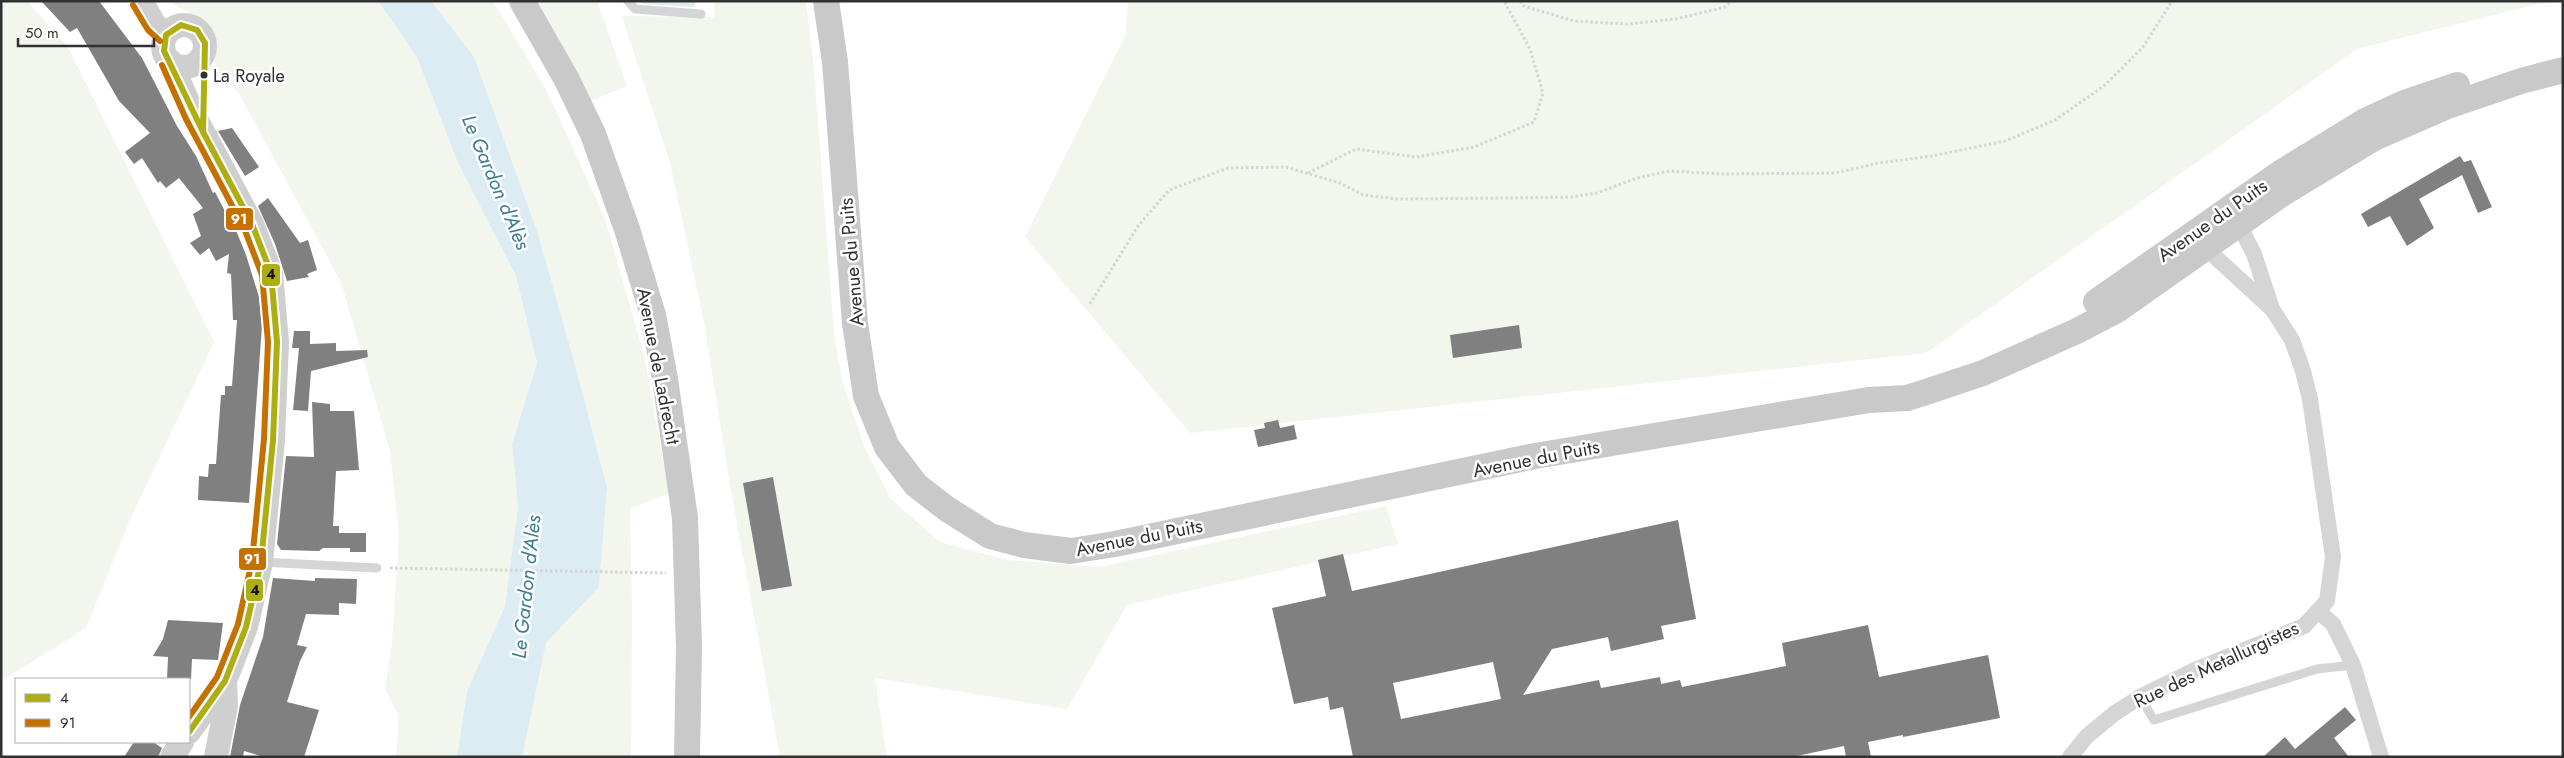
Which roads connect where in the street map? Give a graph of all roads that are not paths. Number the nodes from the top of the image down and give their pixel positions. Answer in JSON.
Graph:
{"nodes":[{"id":1,"x":141,"y":1,"type":"edge"},
{"id":2,"x":156,"y":1,"type":"edge"},
{"id":3,"x":522,"y":1,"type":"edge"},
{"id":4,"x":628,"y":1,"type":"edge"},
{"id":5,"x":826,"y":1,"type":"edge"},
{"id":6,"x":701,"y":14,"type":"dead end"},
{"id":7,"x":174,"y":30,"type":"junction"},
{"id":8,"x":199,"y":57,"type":"junction"},
{"id":9,"x":2563,"y":57,"type":"edge"},
{"id":10,"x":170,"y":61,"type":"junction"},
{"id":11,"x":2563,"y":70,"type":"edge"},
{"id":12,"x":198,"y":123,"type":"junction"},
{"id":13,"x":2235,"y":216,"type":"junction"},
{"id":14,"x":2199,"y":242,"type":"junction"},
{"id":15,"x":2272,"y":310,"type":"junction"},
{"id":16,"x":261,"y":562,"type":"junction"},
{"id":17,"x":377,"y":568,"type":"road end"},
{"id":18,"x":2318,"y":612,"type":"junction"},
{"id":19,"x":2353,"y":665,"type":"junction"},
{"id":20,"x":225,"y":681,"type":"junction"},
{"id":21,"x":2140,"y":697,"type":"junction"},
{"id":22,"x":190,"y":731,"type":"edge"},
{"id":23,"x":181,"y":743,"type":"edge"},
{"id":24,"x":172,"y":757,"type":"edge"},
{"id":25,"x":216,"y":757,"type":"edge"},
{"id":26,"x":686,"y":757,"type":"edge"},
{"id":27,"x":2070,"y":757,"type":"edge"},
{"id":28,"x":2381,"y":757,"type":"edge"}],
"edges":[{"from":1,"to":7,"type":"main road"},
{"from":2,"to":7,"type":"main road"},
{"from":3,"to":26,"type":"main road","name":"Avenue de Ladrecht"},
{"from":4,"to":6,"type":"lane"},
{"from":5,"to":14,"type":"main road","name":"Avenue du Puits"},
{"from":7,"to":8,"type":"main road"},
{"from":7,"to":10,"type":"main road"},
{"from":8,"to":10,"type":"main road"},
{"from":8,"to":12,"type":"main road"},
{"from":9,"to":13,"type":"main road","name":"Avenue du Puits"},
{"from":10,"to":12,"type":"main road"},
{"from":11,"to":13,"type":"main road","name":"Avenue du Puits"},
{"from":12,"to":16,"type":"main road"},
{"from":13,"to":14,"type":"main road","name":"Avenue du Puits"},
{"from":13,"to":15,"type":"street"},
{"from":14,"to":15,"type":"street"},
{"from":15,"to":18,"type":"street"},
{"from":16,"to":17,"type":"lane"},
{"from":16,"to":20,"type":"main road"},
{"from":18,"to":19,"type":"street"},
{"from":18,"to":21,"type":"street","name":"Rue des Metallurgistes"},
{"from":19,"to":21,"type":"lane"},
{"from":19,"to":28,"type":"street"},
{"from":20,"to":22,"type":"main road"},
{"from":20,"to":25,"type":"main road"},
{"from":21,"to":27,"type":"street","name":"Rue des Metallurgistes"},
{"from":23,"to":24,"type":"main road"}]}
